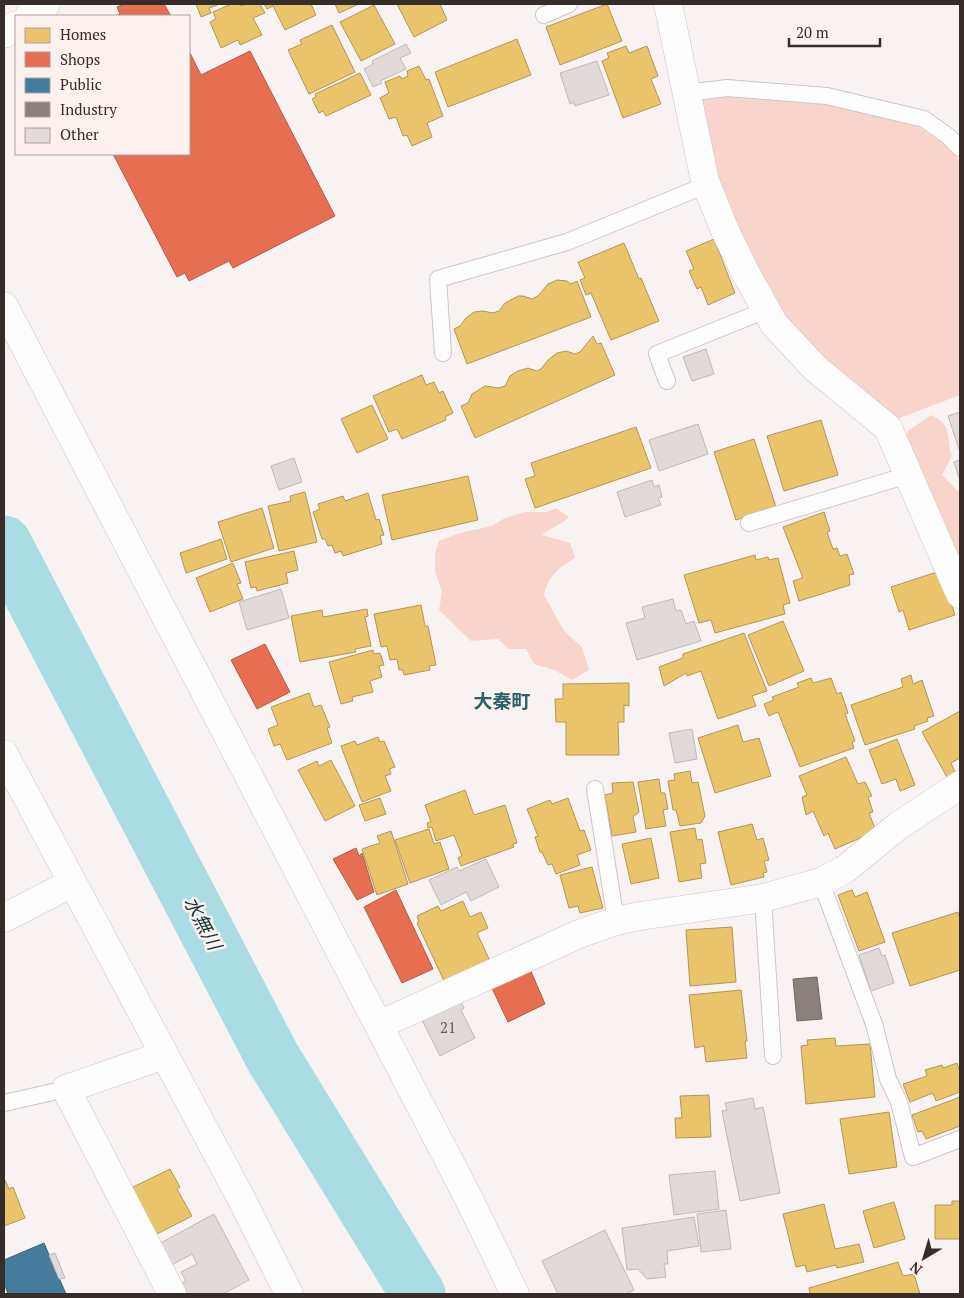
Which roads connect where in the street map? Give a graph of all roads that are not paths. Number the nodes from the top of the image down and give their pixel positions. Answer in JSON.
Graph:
{"nodes":[{"id":1,"x":46,"y":4,"type":"edge"},
{"id":2,"x":569,"y":4,"type":"edge"},
{"id":3,"x":668,"y":4,"type":"edge"},
{"id":4,"x":30,"y":15,"type":"edge"},
{"id":5,"x":544,"y":15,"type":"dead end"},
{"id":6,"x":15,"y":26,"type":"edge"},
{"id":7,"x":4,"y":34,"type":"edge"},
{"id":8,"x":687,"y":93,"type":"junction"},
{"id":9,"x":960,"y":148,"type":"edge"},
{"id":10,"x":705,"y":181,"type":"junction"},
{"id":11,"x":4,"y":306,"type":"edge"},
{"id":12,"x":766,"y":310,"type":"junction"},
{"id":13,"x":444,"y":353,"type":"dead end"},
{"id":14,"x":667,"y":381,"type":"dead end"},
{"id":15,"x":908,"y":475,"type":"junction"},
{"id":16,"x":749,"y":523,"type":"dead end"},
{"id":17,"x":960,"y":594,"type":"edge"},
{"id":18,"x":4,"y":754,"type":"edge"},
{"id":19,"x":960,"y":785,"type":"edge"},
{"id":20,"x":595,"y":789,"type":"dead end"},
{"id":21,"x":821,"y":882,"type":"junction"},
{"id":22,"x":72,"y":883,"type":"junction"},
{"id":23,"x":763,"y":898,"type":"junction"},
{"id":24,"x":4,"y":918,"type":"edge"},
{"id":25,"x":616,"y":921,"type":"junction"},
{"id":26,"x":379,"y":1025,"type":"junction"},
{"id":27,"x":164,"y":1055,"type":"junction"},
{"id":28,"x":773,"y":1056,"type":"dead end"},
{"id":29,"x":66,"y":1089,"type":"junction"},
{"id":30,"x":4,"y":1103,"type":"edge"},
{"id":31,"x":960,"y":1139,"type":"edge"},
{"id":32,"x":172,"y":1294,"type":"edge"},
{"id":33,"x":289,"y":1294,"type":"edge"},
{"id":34,"x":515,"y":1294,"type":"edge"}],
"edges":[{"from":1,"to":4,"type":"street"},
{"from":2,"to":5,"type":"lane"},
{"from":3,"to":8,"type":"street"},
{"from":6,"to":7,"type":"street"},
{"from":8,"to":9,"type":"lane"},
{"from":8,"to":10,"type":"street"},
{"from":10,"to":12,"type":"street"},
{"from":10,"to":13,"type":"lane"},
{"from":11,"to":26,"type":"street"},
{"from":12,"to":14,"type":"lane"},
{"from":12,"to":15,"type":"street"},
{"from":15,"to":16,"type":"lane"},
{"from":15,"to":17,"type":"street"},
{"from":18,"to":22,"type":"street"},
{"from":19,"to":21,"type":"street"},
{"from":20,"to":25,"type":"lane"},
{"from":21,"to":23,"type":"street"},
{"from":21,"to":31,"type":"lane"},
{"from":22,"to":24,"type":"street"},
{"from":22,"to":27,"type":"street"},
{"from":23,"to":25,"type":"street"},
{"from":23,"to":28,"type":"lane"},
{"from":25,"to":26,"type":"street"},
{"from":26,"to":34,"type":"street"},
{"from":27,"to":29,"type":"street"},
{"from":27,"to":33,"type":"street"},
{"from":29,"to":30,"type":"lane"},
{"from":29,"to":32,"type":"street"}]}
